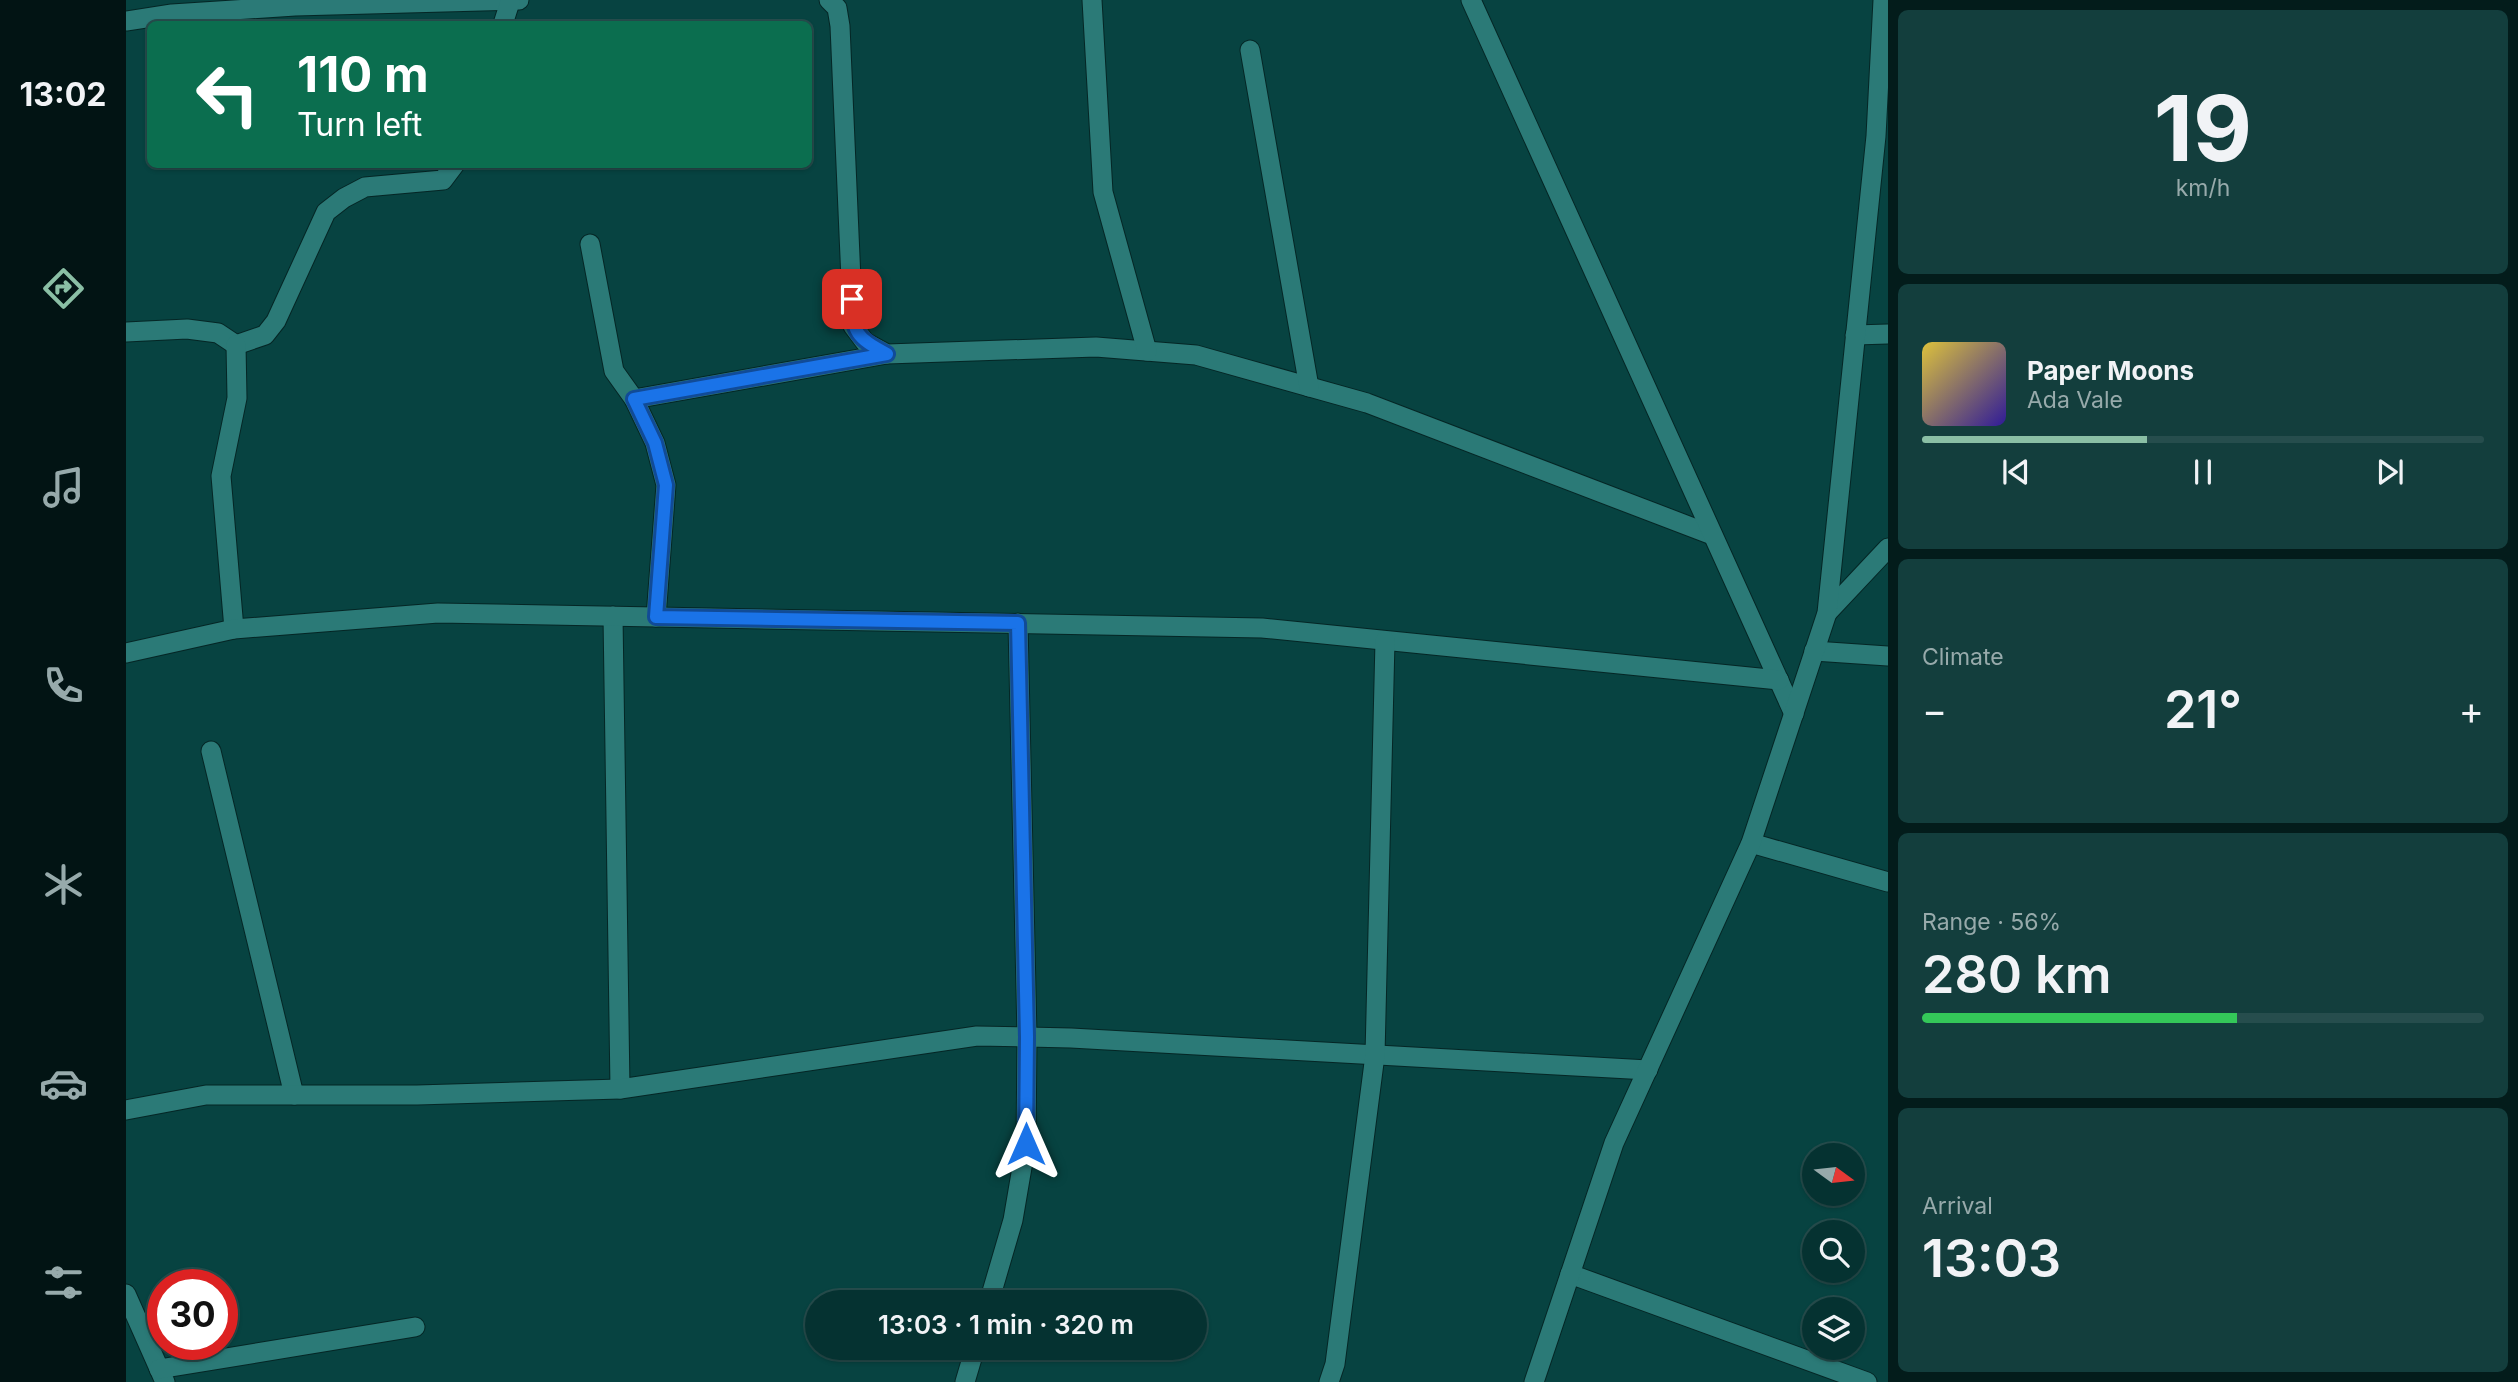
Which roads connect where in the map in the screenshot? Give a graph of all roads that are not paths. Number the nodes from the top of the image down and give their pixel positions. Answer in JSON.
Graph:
{"nodes":[{"id":1,"x":829,"y":0,"type":"edge"},
{"id":2,"x":1092,"y":0,"type":"edge"},
{"id":3,"x":1883,"y":0,"type":"edge"},
{"id":4,"x":515,"y":1,"type":"edge"},
{"id":5,"x":1473,"y":1,"type":"edge"},
{"id":6,"x":126,"y":21,"type":"edge"},
{"id":7,"x":505,"y":21,"type":"edge"},
{"id":8,"x":1250,"y":50,"type":"dead end"},
{"id":9,"x":452,"y":168,"type":"edge"},
{"id":10,"x":590,"y":244,"type":"dead end"},
{"id":11,"x":126,"y":331,"type":"edge"},
{"id":12,"x":1888,"y":334,"type":"edge"},
{"id":13,"x":1855,"y":335,"type":"junction"},
{"id":14,"x":236,"y":345,"type":"junction"},
{"id":15,"x":1147,"y":351,"type":"junction"},
{"id":16,"x":887,"y":354,"type":"junction"},
{"id":17,"x":1309,"y":387,"type":"junction"},
{"id":18,"x":634,"y":399,"type":"junction"},
{"id":19,"x":1712,"y":535,"type":"junction"},
{"id":20,"x":1888,"y":548,"type":"edge"},
{"id":21,"x":1827,"y":613,"type":"junction"},
{"id":22,"x":613,"y":616,"type":"junction"},
{"id":23,"x":656,"y":617,"type":"junction"},
{"id":24,"x":1018,"y":623,"type":"junction"},
{"id":25,"x":234,"y":629,"type":"junction"},
{"id":26,"x":1385,"y":641,"type":"junction"},
{"id":27,"x":1815,"y":651,"type":"junction"},
{"id":28,"x":126,"y":653,"type":"edge"},
{"id":29,"x":1888,"y":656,"type":"edge"},
{"id":30,"x":1779,"y":681,"type":"junction"},
{"id":31,"x":1794,"y":713,"type":"junction"},
{"id":32,"x":211,"y":751,"type":"dead end"},
{"id":33,"x":1751,"y":843,"type":"junction"},
{"id":34,"x":1888,"y":882,"type":"edge"},
{"id":35,"x":1027,"y":1037,"type":"junction"},
{"id":36,"x":1375,"y":1055,"type":"junction"},
{"id":37,"x":1648,"y":1070,"type":"junction"},
{"id":38,"x":620,"y":1089,"type":"junction"},
{"id":39,"x":294,"y":1095,"type":"junction"},
{"id":40,"x":126,"y":1110,"type":"edge"},
{"id":41,"x":1570,"y":1274,"type":"junction"},
{"id":42,"x":993,"y":1290,"type":"edge"},
{"id":43,"x":126,"y":1294,"type":"edge"},
{"id":44,"x":415,"y":1327,"type":"dead end"},
{"id":45,"x":971,"y":1360,"type":"edge"},
{"id":46,"x":162,"y":1375,"type":"edge"},
{"id":47,"x":965,"y":1382,"type":"edge"},
{"id":48,"x":1329,"y":1382,"type":"edge"},
{"id":49,"x":1534,"y":1382,"type":"edge"},
{"id":50,"x":1867,"y":1382,"type":"edge"}],
"edges":[{"from":1,"to":16,"type":"street"},
{"from":2,"to":15,"type":"street"},
{"from":3,"to":13,"type":"street"},
{"from":4,"to":6,"type":"street"},
{"from":4,"to":7,"type":"street"},
{"from":5,"to":19,"type":"street"},
{"from":8,"to":17,"type":"street"},
{"from":9,"to":14,"type":"street"},
{"from":10,"to":18,"type":"street"},
{"from":11,"to":14,"type":"street"},
{"from":12,"to":13,"type":"street"},
{"from":13,"to":21,"type":"street"},
{"from":14,"to":25,"type":"street"},
{"from":15,"to":16,"type":"street"},
{"from":15,"to":17,"type":"street"},
{"from":16,"to":18,"type":"street"},
{"from":17,"to":19,"type":"street"},
{"from":18,"to":23,"type":"street"},
{"from":19,"to":30,"type":"street"},
{"from":20,"to":21,"type":"street"},
{"from":21,"to":27,"type":"street"},
{"from":22,"to":23,"type":"street"},
{"from":22,"to":25,"type":"street"},
{"from":22,"to":38,"type":"street"},
{"from":23,"to":24,"type":"street"},
{"from":24,"to":26,"type":"street"},
{"from":24,"to":35,"type":"street"},
{"from":25,"to":28,"type":"street"},
{"from":26,"to":30,"type":"street"},
{"from":26,"to":36,"type":"street"},
{"from":27,"to":29,"type":"street"},
{"from":27,"to":31,"type":"street"},
{"from":30,"to":31,"type":"street"},
{"from":31,"to":33,"type":"street"},
{"from":32,"to":39,"type":"street"},
{"from":33,"to":34,"type":"street"},
{"from":33,"to":37,"type":"street"},
{"from":35,"to":36,"type":"street"},
{"from":35,"to":38,"type":"street"},
{"from":35,"to":42,"type":"street"},
{"from":36,"to":37,"type":"street"},
{"from":36,"to":48,"type":"street"},
{"from":37,"to":41,"type":"street"},
{"from":38,"to":39,"type":"street"},
{"from":39,"to":40,"type":"street"},
{"from":41,"to":49,"type":"street"},
{"from":41,"to":50,"type":"street"},
{"from":43,"to":46,"type":"street"},
{"from":44,"to":46,"type":"street"},
{"from":45,"to":47,"type":"street"}]}
